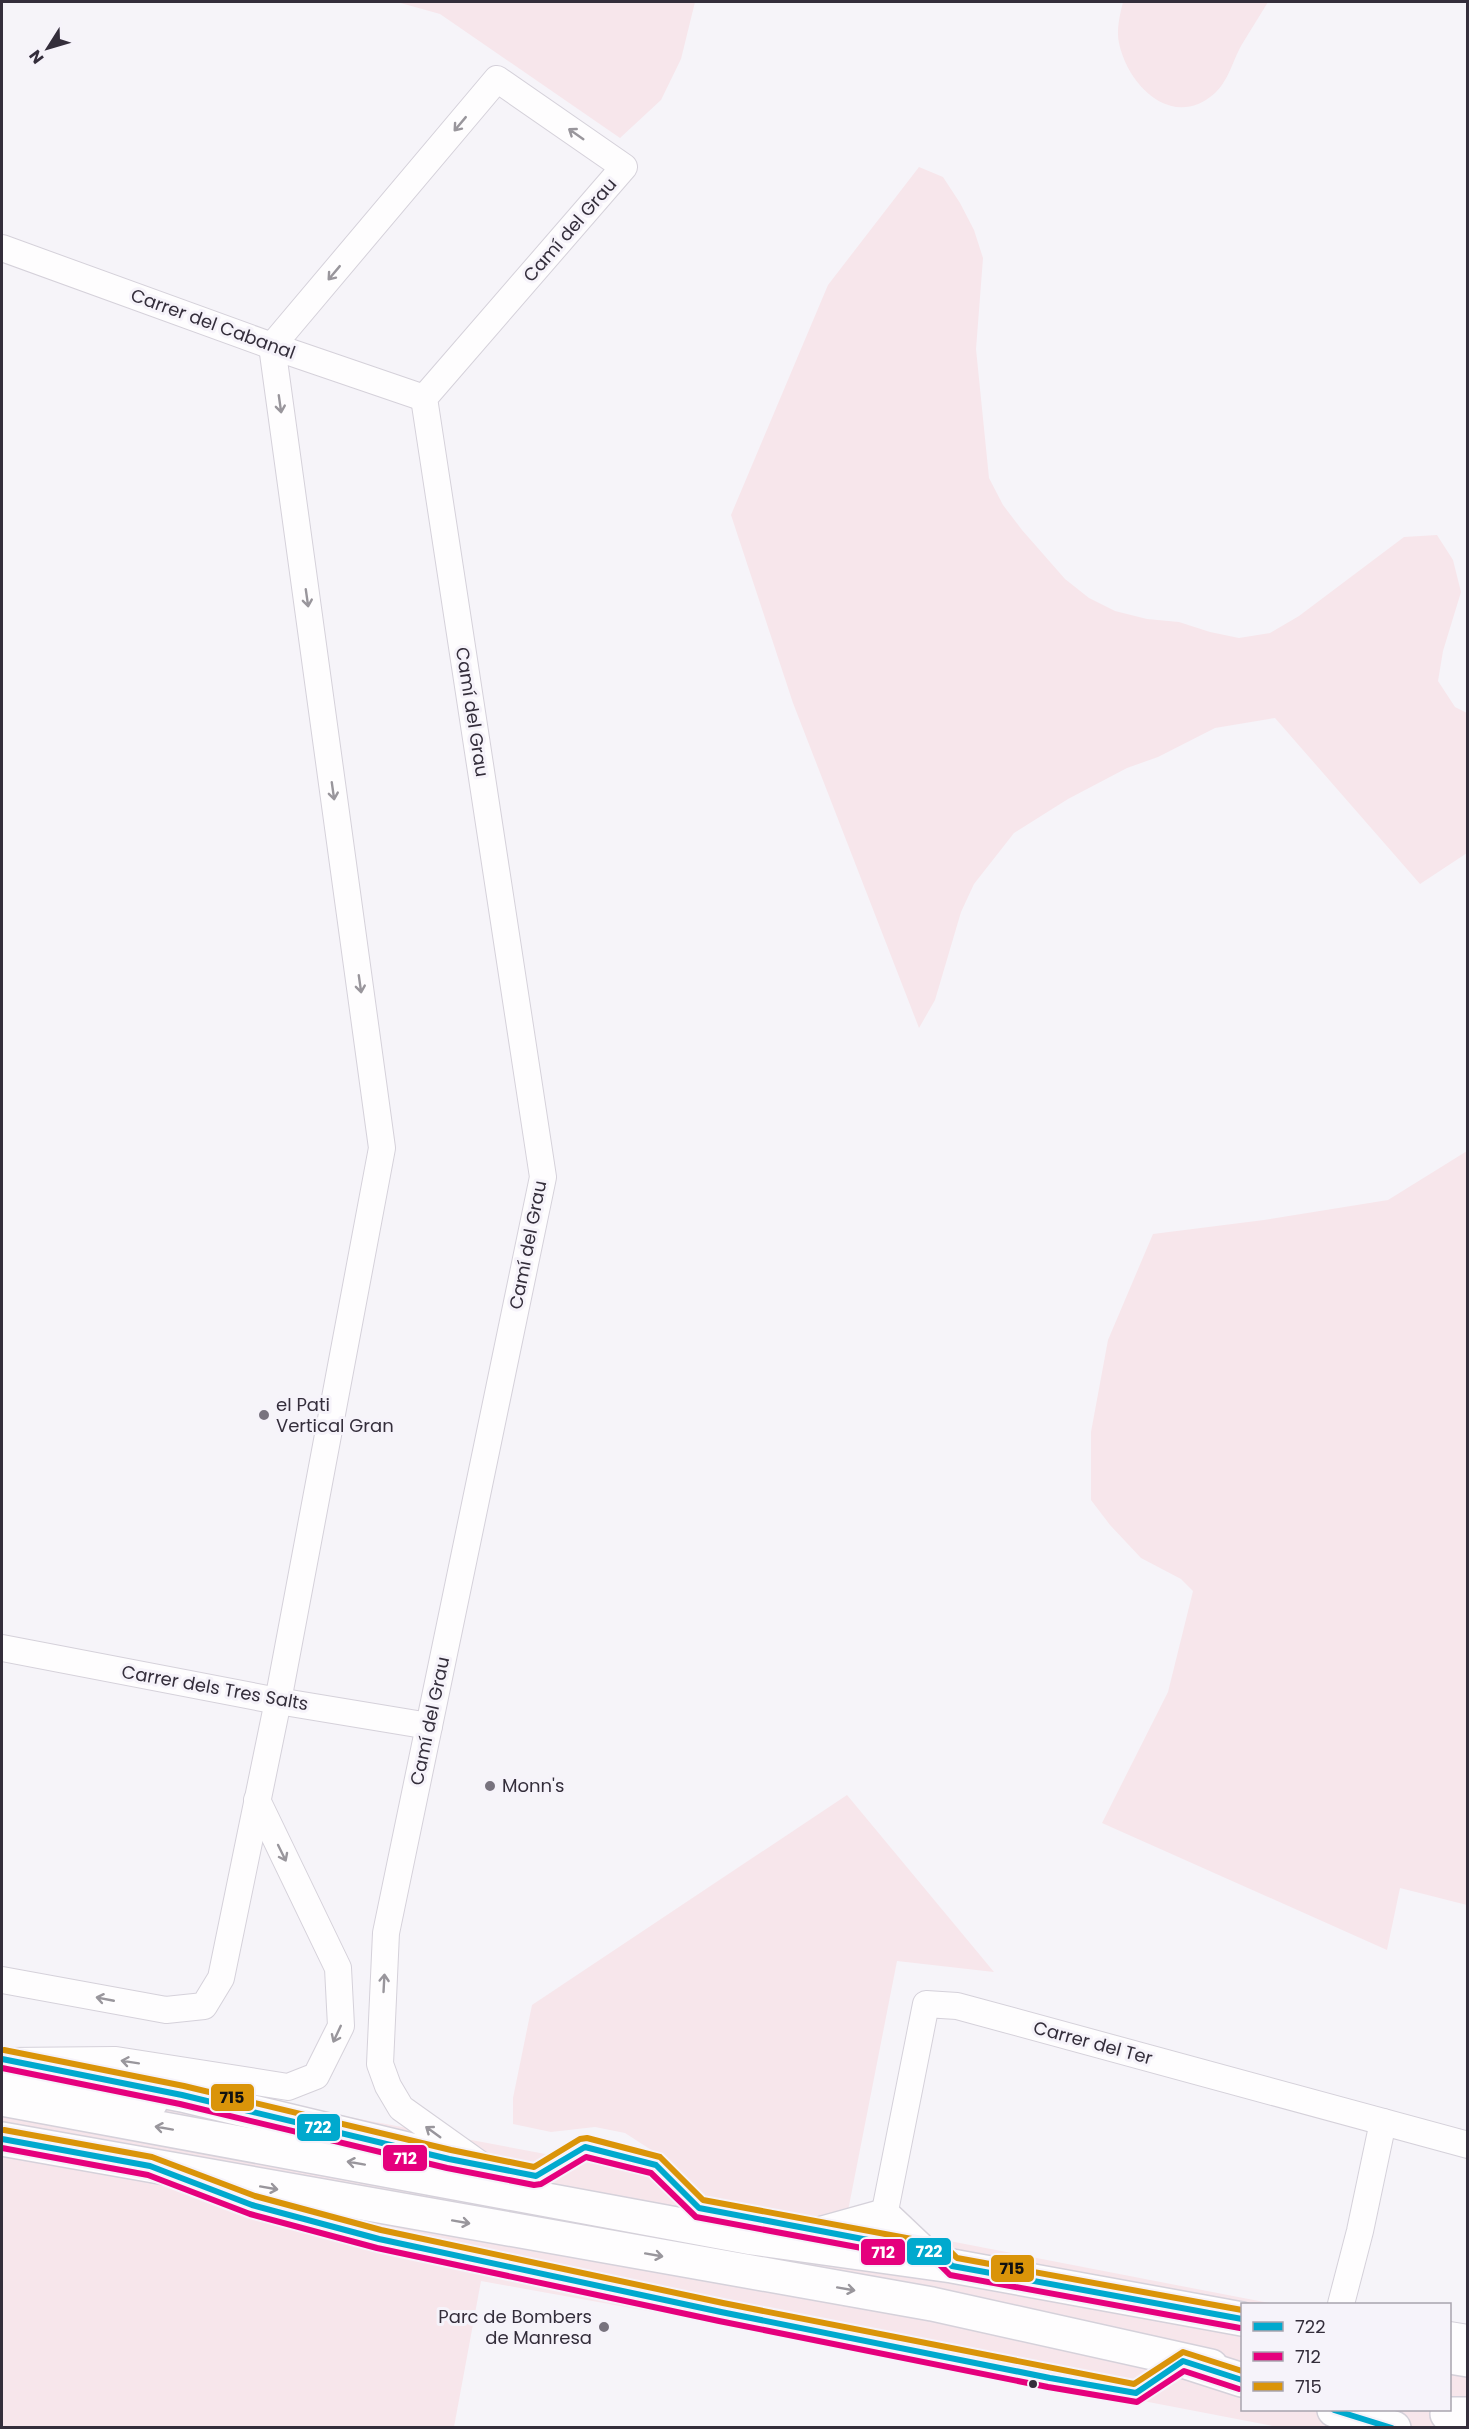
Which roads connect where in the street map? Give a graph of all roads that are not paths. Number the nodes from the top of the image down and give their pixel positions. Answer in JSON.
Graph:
{"nodes":[{"id":1,"x":2,"y":248,"type":"edge"},
{"id":2,"x":272,"y":346,"type":"junction"},
{"id":3,"x":424,"y":398,"type":"junction"},
{"id":4,"x":2,"y":1648,"type":"edge"},
{"id":5,"x":278,"y":1701,"type":"junction"},
{"id":6,"x":429,"y":1726,"type":"junction"},
{"id":7,"x":257,"y":1800,"type":"junction"},
{"id":8,"x":2,"y":1980,"type":"edge"},
{"id":9,"x":3,"y":2065,"type":"edge"},
{"id":10,"x":2,"y":2099,"type":"edge"},
{"id":11,"x":1383,"y":2122,"type":"junction"},
{"id":12,"x":2,"y":2139,"type":"edge"},
{"id":13,"x":1467,"y":2145,"type":"edge"},
{"id":14,"x":481,"y":2165,"type":"junction"},
{"id":15,"x":884,"y":2216,"type":"junction"},
{"id":16,"x":823,"y":2233,"type":"junction"},
{"id":17,"x":921,"y":2252,"type":"junction"},
{"id":18,"x":952,"y":2266,"type":"junction"},
{"id":19,"x":1341,"y":2303,"type":"edge"},
{"id":20,"x":1241,"y":2319,"type":"edge"},
{"id":21,"x":1451,"y":2335,"type":"edge"},
{"id":22,"x":1467,"y":2338,"type":"edge"},
{"id":23,"x":1451,"y":2357,"type":"edge"},
{"id":24,"x":1467,"y":2360,"type":"edge"},
{"id":25,"x":1183,"y":2361,"type":"junction"},
{"id":26,"x":1241,"y":2372,"type":"edge"},
{"id":27,"x":1241,"y":2380,"type":"edge"},
{"id":28,"x":1341,"y":2411,"type":"edge"},
{"id":29,"x":1394,"y":2427,"type":"edge"}],
"edges":[{"from":1,"to":2,"type":"street","name":"Carrer del Cabanal"},
{"from":2,"to":3,"type":"street","name":"Carrer del Cabanal"},
{"from":3,"to":2,"type":"street","name":"Camí del Grau","one_way":true},
{"from":2,"to":5,"type":"street","one_way":true},
{"from":3,"to":6,"type":"street","name":"Camí del Grau"},
{"from":4,"to":5,"type":"street","name":"Carrer dels Tres Salts"},
{"from":5,"to":6,"type":"street","name":"Carrer dels Tres Salts"},
{"from":5,"to":7,"type":"street"},
{"from":14,"to":6,"type":"street","name":"Camí del Grau","one_way":true},
{"from":7,"to":8,"type":"street","one_way":true},
{"from":7,"to":9,"type":"street","one_way":true},
{"from":9,"to":14,"type":"main road"},
{"from":18,"to":10,"type":"main road","one_way":true},
{"from":11,"to":13,"type":"street","name":"Carrer del Ter"},
{"from":11,"to":15,"type":"street","name":"Carrer del Ter"},
{"from":11,"to":19,"type":"street"},
{"from":12,"to":25,"type":"main road","one_way":true},
{"from":14,"to":16,"type":"main road"},
{"from":15,"to":16,"type":"main road"},
{"from":15,"to":17,"type":"main road"},
{"from":16,"to":17,"type":"main road"},
{"from":17,"to":18,"type":"main road"},
{"from":18,"to":20,"type":"main road"},
{"from":21,"to":22,"type":"street"},
{"from":23,"to":24,"type":"main road"},
{"from":25,"to":26,"type":"main road"},
{"from":25,"to":27,"type":"main road"},
{"from":28,"to":29,"type":"main road"}]}
